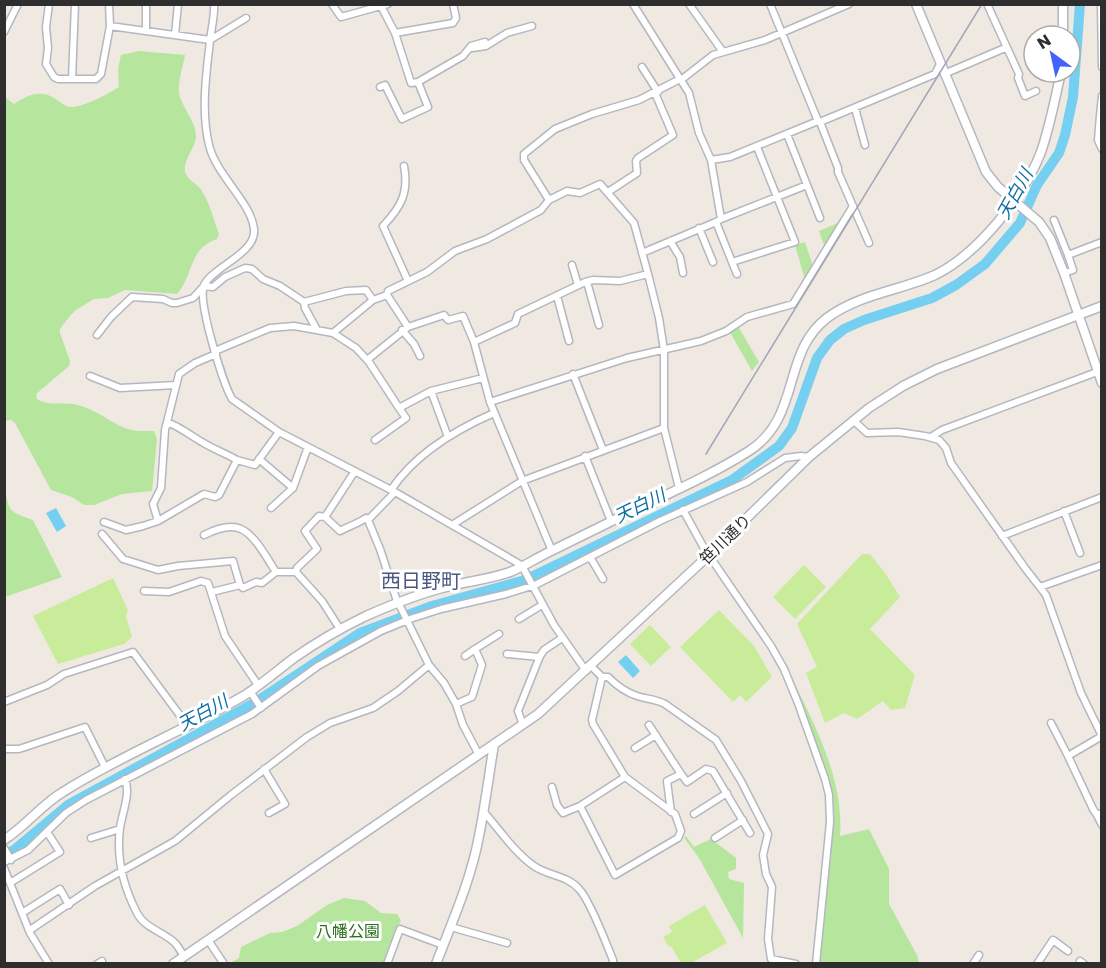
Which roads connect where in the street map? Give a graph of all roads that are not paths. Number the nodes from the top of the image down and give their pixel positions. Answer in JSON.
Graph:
{"nodes":[{"id":1,"x":18,"y":4,"type":"edge"},
{"id":2,"x":50,"y":4,"type":"edge"},
{"id":3,"x":75,"y":4,"type":"edge"},
{"id":4,"x":109,"y":4,"type":"edge"},
{"id":5,"x":146,"y":4,"type":"edge"},
{"id":6,"x":178,"y":4,"type":"edge"},
{"id":7,"x":214,"y":4,"type":"edge"},
{"id":8,"x":332,"y":4,"type":"edge"},
{"id":9,"x":351,"y":4,"type":"edge"},
{"id":10,"x":388,"y":4,"type":"edge"},
{"id":11,"x":453,"y":4,"type":"edge"},
{"id":12,"x":633,"y":4,"type":"edge"},
{"id":13,"x":689,"y":4,"type":"edge"},
{"id":14,"x":770,"y":4,"type":"edge"},
{"id":15,"x":849,"y":4,"type":"edge"},
{"id":16,"x":916,"y":4,"type":"edge"},
{"id":17,"x":1063,"y":4,"type":"edge"},
{"id":18,"x":1101,"y":4,"type":"edge"},
{"id":19,"x":380,"y":6,"type":"edge"},
{"id":20,"x":841,"y":6,"type":"edge"},
{"id":21,"x":988,"y":6,"type":"dead end"},
{"id":22,"x":354,"y":14,"type":"junction"},
{"id":23,"x":246,"y":18,"type":"dead end"},
{"id":24,"x":1063,"y":24,"type":"edge"},
{"id":25,"x":532,"y":26,"type":"dead end"},
{"id":26,"x":110,"y":27,"type":"junction"},
{"id":27,"x":146,"y":31,"type":"junction"},
{"id":28,"x":4,"y":32,"type":"edge"},
{"id":29,"x":395,"y":33,"type":"junction"},
{"id":30,"x":782,"y":33,"type":"junction"},
{"id":31,"x":175,"y":35,"type":"junction"},
{"id":32,"x":1101,"y":35,"type":"edge"},
{"id":33,"x":210,"y":40,"type":"junction"},
{"id":34,"x":485,"y":42,"type":"dead end"},
{"id":35,"x":1005,"y":48,"type":"junction"},
{"id":36,"x":468,"y":49,"type":"junction"},
{"id":37,"x":723,"y":52,"type":"junction"},
{"id":38,"x":940,"y":64,"type":"junction"},
{"id":39,"x":1101,"y":66,"type":"edge"},
{"id":40,"x":642,"y":67,"type":"dead end"},
{"id":41,"x":944,"y":74,"type":"junction"},
{"id":42,"x":72,"y":79,"type":"junction"},
{"id":43,"x":681,"y":80,"type":"junction"},
{"id":44,"x":418,"y":82,"type":"junction"},
{"id":45,"x":1058,"y":84,"type":"edge"},
{"id":46,"x":380,"y":87,"type":"dead end"},
{"id":47,"x":1036,"y":91,"type":"dead end"},
{"id":48,"x":656,"y":92,"type":"junction"},
{"id":49,"x":1101,"y":96,"type":"edge"},
{"id":50,"x":855,"y":108,"type":"junction"},
{"id":51,"x":1101,"y":115,"type":"edge"},
{"id":52,"x":819,"y":122,"type":"junction"},
{"id":53,"x":787,"y":134,"type":"junction"},
{"id":54,"x":865,"y":145,"type":"dead end"},
{"id":55,"x":757,"y":147,"type":"junction"},
{"id":56,"x":1101,"y":149,"type":"edge"},
{"id":57,"x":711,"y":160,"type":"junction"},
{"id":58,"x":404,"y":166,"type":"dead end"},
{"id":59,"x":807,"y":184,"type":"junction"},
{"id":60,"x":608,"y":192,"type":"junction"},
{"id":61,"x":777,"y":196,"type":"junction"},
{"id":62,"x":549,"y":200,"type":"junction"},
{"id":63,"x":1016,"y":202,"type":"junction"},
{"id":64,"x":853,"y":206,"type":"junction"},
{"id":65,"x":820,"y":218,"type":"dead end"},
{"id":66,"x":1054,"y":220,"type":"dead end"},
{"id":67,"x":718,"y":221,"type":"junction"},
{"id":68,"x":699,"y":228,"type":"junction"},
{"id":69,"x":670,"y":241,"type":"junction"},
{"id":70,"x":1101,"y":242,"type":"edge"},
{"id":71,"x":869,"y":243,"type":"dead end"},
{"id":72,"x":642,"y":253,"type":"junction"},
{"id":73,"x":1068,"y":255,"type":"junction"},
{"id":74,"x":713,"y":262,"type":"dead end"},
{"id":75,"x":732,"y":262,"type":"junction"},
{"id":76,"x":572,"y":265,"type":"dead end"},
{"id":77,"x":683,"y":273,"type":"dead end"},
{"id":78,"x":1064,"y":273,"type":"junction"},
{"id":79,"x":648,"y":274,"type":"junction"},
{"id":80,"x":737,"y":274,"type":"dead end"},
{"id":81,"x":408,"y":281,"type":"junction"},
{"id":82,"x":587,"y":282,"type":"junction"},
{"id":83,"x":579,"y":285,"type":"junction"},
{"id":84,"x":204,"y":286,"type":"junction"},
{"id":85,"x":387,"y":295,"type":"junction"},
{"id":86,"x":557,"y":296,"type":"junction"},
{"id":87,"x":373,"y":300,"type":"junction"},
{"id":88,"x":304,"y":302,"type":"junction"},
{"id":89,"x":1101,"y":306,"type":"edge"},
{"id":90,"x":1078,"y":315,"type":"junction"},
{"id":91,"x":599,"y":325,"type":"dead end"},
{"id":92,"x":405,"y":328,"type":"junction"},
{"id":93,"x":317,"y":330,"type":"junction"},
{"id":94,"x":333,"y":333,"type":"junction"},
{"id":95,"x":97,"y":334,"type":"dead end"},
{"id":96,"x":569,"y":341,"type":"dead end"},
{"id":97,"x":474,"y":342,"type":"junction"},
{"id":98,"x":664,"y":350,"type":"junction"},
{"id":99,"x":216,"y":352,"type":"junction"},
{"id":100,"x":420,"y":357,"type":"dead end"},
{"id":101,"x":368,"y":360,"type":"junction"},
{"id":102,"x":1098,"y":370,"type":"edge"},
{"id":103,"x":573,"y":374,"type":"junction"},
{"id":104,"x":90,"y":376,"type":"dead end"},
{"id":105,"x":483,"y":378,"type":"junction"},
{"id":106,"x":1101,"y":383,"type":"edge"},
{"id":107,"x":176,"y":385,"type":"junction"},
{"id":108,"x":431,"y":391,"type":"junction"},
{"id":109,"x":490,"y":402,"type":"junction"},
{"id":110,"x":399,"y":408,"type":"junction"},
{"id":111,"x":494,"y":413,"type":"junction"},
{"id":112,"x":853,"y":420,"type":"junction"},
{"id":113,"x":167,"y":422,"type":"junction"},
{"id":114,"x":664,"y":428,"type":"junction"},
{"id":115,"x":279,"y":432,"type":"junction"},
{"id":116,"x":448,"y":437,"type":"junction"},
{"id":117,"x":931,"y":437,"type":"junction"},
{"id":118,"x":375,"y":440,"type":"dead end"},
{"id":119,"x":308,"y":447,"type":"junction"},
{"id":120,"x":603,"y":450,"type":"junction"},
{"id":121,"x":585,"y":456,"type":"junction"},
{"id":122,"x":809,"y":458,"type":"junction"},
{"id":123,"x":259,"y":459,"type":"junction"},
{"id":124,"x":237,"y":460,"type":"junction"},
{"id":125,"x":356,"y":471,"type":"junction"},
{"id":126,"x":522,"y":481,"type":"junction"},
{"id":127,"x":293,"y":488,"type":"junction"},
{"id":128,"x":679,"y":488,"type":"junction"},
{"id":129,"x":393,"y":491,"type":"junction"},
{"id":130,"x":1101,"y":497,"type":"edge"},
{"id":131,"x":271,"y":508,"type":"dead end"},
{"id":132,"x":683,"y":510,"type":"junction"},
{"id":133,"x":1064,"y":512,"type":"junction"},
{"id":134,"x":325,"y":517,"type":"junction"},
{"id":135,"x":158,"y":520,"type":"junction"},
{"id":136,"x":368,"y":520,"type":"junction"},
{"id":137,"x":611,"y":521,"type":"junction"},
{"id":138,"x":104,"y":522,"type":"dead end"},
{"id":139,"x":452,"y":525,"type":"junction"},
{"id":140,"x":102,"y":534,"type":"dead end"},
{"id":141,"x":204,"y":535,"type":"dead end"},
{"id":142,"x":1002,"y":536,"type":"junction"},
{"id":143,"x":552,"y":551,"type":"junction"},
{"id":144,"x":1080,"y":553,"type":"dead end"},
{"id":145,"x":709,"y":555,"type":"junction"},
{"id":146,"x":590,"y":557,"type":"junction"},
{"id":147,"x":1101,"y":565,"type":"edge"},
{"id":148,"x":522,"y":566,"type":"junction"},
{"id":149,"x":276,"y":572,"type":"junction"},
{"id":150,"x":296,"y":572,"type":"junction"},
{"id":151,"x":603,"y":579,"type":"dead end"},
{"id":152,"x":240,"y":585,"type":"junction"},
{"id":153,"x":530,"y":585,"type":"junction"},
{"id":154,"x":1040,"y":586,"type":"junction"},
{"id":155,"x":144,"y":591,"type":"dead end"},
{"id":156,"x":212,"y":592,"type":"junction"},
{"id":157,"x":399,"y":603,"type":"junction"},
{"id":158,"x":542,"y":605,"type":"junction"},
{"id":159,"x":519,"y":619,"type":"dead end"},
{"id":160,"x":407,"y":620,"type":"junction"},
{"id":161,"x":340,"y":629,"type":"junction"},
{"id":162,"x":499,"y":634,"type":"dead end"},
{"id":163,"x":562,"y":638,"type":"junction"},
{"id":164,"x":475,"y":648,"type":"junction"},
{"id":165,"x":507,"y":654,"type":"dead end"},
{"id":166,"x":465,"y":656,"type":"dead end"},
{"id":167,"x":539,"y":657,"type":"junction"},
{"id":168,"x":429,"y":666,"type":"junction"},
{"id":169,"x":588,"y":668,"type":"junction"},
{"id":170,"x":602,"y":677,"type":"junction"},
{"id":171,"x":258,"y":685,"type":"junction"},
{"id":172,"x":251,"y":692,"type":"junction"},
{"id":173,"x":4,"y":702,"type":"edge"},
{"id":174,"x":456,"y":704,"type":"junction"},
{"id":175,"x":261,"y":708,"type":"junction"},
{"id":176,"x":1051,"y":723,"type":"dead end"},
{"id":177,"x":187,"y":725,"type":"junction"},
{"id":178,"x":522,"y":725,"type":"junction"},
{"id":179,"x":649,"y":725,"type":"dead end"},
{"id":180,"x":656,"y":735,"type":"junction"},
{"id":181,"x":494,"y":744,"type":"junction"},
{"id":182,"x":635,"y":748,"type":"dead end"},
{"id":183,"x":4,"y":749,"type":"edge"},
{"id":184,"x":478,"y":755,"type":"junction"},
{"id":185,"x":1068,"y":756,"type":"junction"},
{"id":186,"x":105,"y":767,"type":"junction"},
{"id":187,"x":264,"y":770,"type":"junction"},
{"id":188,"x":681,"y":774,"type":"junction"},
{"id":189,"x":625,"y":777,"type":"junction"},
{"id":190,"x":125,"y":779,"type":"junction"},
{"id":191,"x":552,"y":787,"type":"dead end"},
{"id":192,"x":727,"y":793,"type":"junction"},
{"id":193,"x":580,"y":806,"type":"junction"},
{"id":194,"x":483,"y":811,"type":"junction"},
{"id":195,"x":671,"y":812,"type":"junction"},
{"id":196,"x":269,"y":813,"type":"dead end"},
{"id":197,"x":694,"y":814,"type":"dead end"},
{"id":198,"x":1099,"y":814,"type":"edge"},
{"id":199,"x":743,"y":820,"type":"junction"},
{"id":200,"x":1101,"y":825,"type":"edge"},
{"id":201,"x":120,"y":829,"type":"junction"},
{"id":202,"x":47,"y":832,"type":"junction"},
{"id":203,"x":750,"y":833,"type":"dead end"},
{"id":204,"x":91,"y":838,"type":"dead end"},
{"id":205,"x":715,"y":838,"type":"dead end"},
{"id":206,"x":4,"y":840,"type":"edge"},
{"id":207,"x":4,"y":848,"type":"edge"},
{"id":208,"x":8,"y":860,"type":"edge"},
{"id":209,"x":4,"y":868,"type":"edge"},
{"id":210,"x":121,"y":872,"type":"junction"},
{"id":211,"x":10,"y":883,"type":"junction"},
{"id":212,"x":69,"y":904,"type":"junction"},
{"id":213,"x":22,"y":913,"type":"junction"},
{"id":214,"x":451,"y":927,"type":"junction"},
{"id":215,"x":30,"y":930,"type":"junction"},
{"id":216,"x":208,"y":940,"type":"junction"},
{"id":217,"x":507,"y":943,"type":"dead end"},
{"id":218,"x":443,"y":945,"type":"junction"},
{"id":219,"x":1068,"y":951,"type":"dead end"},
{"id":220,"x":184,"y":956,"type":"junction"},
{"id":221,"x":980,"y":956,"type":"dead end"},
{"id":222,"x":1038,"y":961,"type":"edge"},
{"id":223,"x":49,"y":963,"type":"edge"},
{"id":224,"x":173,"y":963,"type":"edge"},
{"id":225,"x":224,"y":963,"type":"edge"},
{"id":226,"x":387,"y":963,"type":"edge"},
{"id":227,"x":436,"y":963,"type":"edge"},
{"id":228,"x":613,"y":963,"type":"edge"},
{"id":229,"x":796,"y":963,"type":"edge"},
{"id":230,"x":816,"y":963,"type":"edge"},
{"id":231,"x":973,"y":963,"type":"edge"},
{"id":232,"x":1046,"y":963,"type":"edge"}],
"edges":[{"from":1,"to":28,"type":"street"},
{"from":2,"to":42,"type":"street"},
{"from":3,"to":42,"type":"street"},
{"from":4,"to":26,"type":"street"},
{"from":5,"to":27,"type":"street"},
{"from":6,"to":31,"type":"street"},
{"from":7,"to":33,"type":"street"},
{"from":8,"to":22,"type":"street"},
{"from":9,"to":22,"type":"street"},
{"from":10,"to":19,"type":"street"},
{"from":11,"to":29,"type":"street"},
{"from":12,"to":43,"type":"street"},
{"from":13,"to":37,"type":"street"},
{"from":14,"to":30,"type":"street"},
{"from":15,"to":20,"type":"street"},
{"from":16,"to":38,"type":"street"},
{"from":17,"to":24,"type":"street"},
{"from":18,"to":32,"type":"street"},
{"from":19,"to":22,"type":"street"},
{"from":19,"to":29,"type":"street"},
{"from":20,"to":30,"type":"street"},
{"from":21,"to":35,"type":"street"},
{"from":23,"to":33,"type":"street"},
{"from":25,"to":36,"type":"street"},
{"from":26,"to":27,"type":"street"},
{"from":26,"to":42,"type":"street"},
{"from":27,"to":31,"type":"street"},
{"from":29,"to":44,"type":"street"},
{"from":30,"to":37,"type":"street"},
{"from":30,"to":52,"type":"street"},
{"from":31,"to":33,"type":"street"},
{"from":32,"to":39,"type":"street"},
{"from":33,"to":84,"type":"street"},
{"from":34,"to":36,"type":"street"},
{"from":35,"to":41,"type":"street"},
{"from":35,"to":47,"type":"street"},
{"from":36,"to":44,"type":"street"},
{"from":37,"to":43,"type":"street"},
{"from":38,"to":41,"type":"street"},
{"from":38,"to":50,"type":"street"},
{"from":40,"to":48,"type":"street"},
{"from":41,"to":63,"type":"street"},
{"from":43,"to":48,"type":"street"},
{"from":43,"to":57,"type":"street"},
{"from":44,"to":46,"type":"street"},
{"from":45,"to":63,"type":"street"},
{"from":48,"to":60,"type":"street"},
{"from":48,"to":62,"type":"street"},
{"from":49,"to":51,"type":"street"},
{"from":50,"to":52,"type":"street"},
{"from":50,"to":54,"type":"street"},
{"from":51,"to":56,"type":"street"},
{"from":52,"to":53,"type":"street"},
{"from":52,"to":64,"type":"street"},
{"from":53,"to":55,"type":"street"},
{"from":53,"to":59,"type":"street"},
{"from":55,"to":57,"type":"street"},
{"from":55,"to":61,"type":"street"},
{"from":57,"to":67,"type":"street"},
{"from":58,"to":81,"type":"street"},
{"from":59,"to":61,"type":"street"},
{"from":59,"to":65,"type":"street"},
{"from":60,"to":62,"type":"street"},
{"from":60,"to":72,"type":"street"},
{"from":61,"to":67,"type":"street"},
{"from":61,"to":75,"type":"street"},
{"from":62,"to":81,"type":"street"},
{"from":63,"to":78,"type":"street"},
{"from":63,"to":128,"type":"street"},
{"from":64,"to":71,"type":"street"},
{"from":64,"to":98,"type":"street"},
{"from":66,"to":73,"type":"street"},
{"from":67,"to":68,"type":"street"},
{"from":67,"to":75,"type":"street"},
{"from":68,"to":69,"type":"street"},
{"from":68,"to":74,"type":"street"},
{"from":69,"to":72,"type":"street"},
{"from":69,"to":77,"type":"street"},
{"from":70,"to":73,"type":"street"},
{"from":72,"to":79,"type":"street"},
{"from":73,"to":78,"type":"street"},
{"from":75,"to":80,"type":"street"},
{"from":76,"to":83,"type":"street"},
{"from":78,"to":90,"type":"street"},
{"from":79,"to":82,"type":"street"},
{"from":79,"to":98,"type":"street"},
{"from":81,"to":85,"type":"street"},
{"from":82,"to":83,"type":"street"},
{"from":82,"to":91,"type":"street"},
{"from":83,"to":86,"type":"street"},
{"from":84,"to":88,"type":"street"},
{"from":84,"to":95,"type":"street"},
{"from":84,"to":99,"type":"street"},
{"from":85,"to":87,"type":"street"},
{"from":85,"to":92,"type":"street"},
{"from":86,"to":96,"type":"street"},
{"from":86,"to":97,"type":"street"},
{"from":87,"to":88,"type":"street"},
{"from":87,"to":94,"type":"street"},
{"from":88,"to":93,"type":"street"},
{"from":89,"to":90,"type":"street","name":"笹川通り"},
{"from":90,"to":102,"type":"street"},
{"from":90,"to":112,"type":"street","name":"笹川通り"},
{"from":92,"to":97,"type":"street"},
{"from":92,"to":100,"type":"street"},
{"from":92,"to":101,"type":"street"},
{"from":93,"to":94,"type":"street"},
{"from":93,"to":99,"type":"street"},
{"from":94,"to":101,"type":"street"},
{"from":97,"to":105,"type":"street"},
{"from":98,"to":103,"type":"street"},
{"from":98,"to":114,"type":"street"},
{"from":99,"to":107,"type":"street"},
{"from":99,"to":115,"type":"street"},
{"from":101,"to":110,"type":"street"},
{"from":102,"to":106,"type":"street"},
{"from":102,"to":117,"type":"street"},
{"from":103,"to":109,"type":"street"},
{"from":103,"to":120,"type":"street"},
{"from":104,"to":107,"type":"street"},
{"from":105,"to":108,"type":"street"},
{"from":105,"to":109,"type":"street"},
{"from":107,"to":113,"type":"street"},
{"from":108,"to":110,"type":"street"},
{"from":108,"to":116,"type":"street"},
{"from":109,"to":111,"type":"street"},
{"from":110,"to":118,"type":"street"},
{"from":111,"to":116,"type":"street"},
{"from":111,"to":126,"type":"street"},
{"from":112,"to":117,"type":"street"},
{"from":112,"to":122,"type":"street","name":"笹川通り"},
{"from":113,"to":124,"type":"street"},
{"from":113,"to":135,"type":"street"},
{"from":114,"to":120,"type":"street"},
{"from":114,"to":128,"type":"street"},
{"from":115,"to":119,"type":"street"},
{"from":115,"to":123,"type":"street"},
{"from":116,"to":129,"type":"street"},
{"from":117,"to":142,"type":"street"},
{"from":119,"to":125,"type":"street"},
{"from":119,"to":127,"type":"street"},
{"from":120,"to":121,"type":"street"},
{"from":121,"to":126,"type":"street"},
{"from":121,"to":137,"type":"street"},
{"from":122,"to":132,"type":"street"},
{"from":122,"to":145,"type":"street","name":"笹川通り"},
{"from":123,"to":124,"type":"street"},
{"from":123,"to":127,"type":"street"},
{"from":124,"to":135,"type":"street"},
{"from":125,"to":129,"type":"street"},
{"from":125,"to":134,"type":"street"},
{"from":126,"to":139,"type":"street"},
{"from":126,"to":143,"type":"street"},
{"from":127,"to":131,"type":"street"},
{"from":128,"to":137,"type":"street"},
{"from":129,"to":136,"type":"street"},
{"from":129,"to":139,"type":"street"},
{"from":130,"to":133,"type":"street"},
{"from":132,"to":145,"type":"street"},
{"from":132,"to":146,"type":"street"},
{"from":133,"to":142,"type":"street"},
{"from":133,"to":144,"type":"street"},
{"from":134,"to":136,"type":"street"},
{"from":134,"to":150,"type":"street"},
{"from":135,"to":138,"type":"street"},
{"from":136,"to":157,"type":"street"},
{"from":137,"to":143,"type":"street"},
{"from":139,"to":148,"type":"street"},
{"from":140,"to":152,"type":"street"},
{"from":141,"to":149,"type":"street"},
{"from":142,"to":154,"type":"street"},
{"from":143,"to":148,"type":"street"},
{"from":145,"to":169,"type":"street","name":"笹川通り"},
{"from":145,"to":230,"type":"street"},
{"from":146,"to":151,"type":"street"},
{"from":146,"to":153,"type":"street"},
{"from":147,"to":154,"type":"street"},
{"from":148,"to":153,"type":"street"},
{"from":148,"to":157,"type":"street"},
{"from":149,"to":150,"type":"street"},
{"from":149,"to":152,"type":"street"},
{"from":150,"to":161,"type":"street"},
{"from":152,"to":156,"type":"street"},
{"from":153,"to":158,"type":"street"},
{"from":153,"to":160,"type":"street"},
{"from":154,"to":185,"type":"street"},
{"from":155,"to":156,"type":"street"},
{"from":156,"to":171,"type":"street"},
{"from":157,"to":160,"type":"street"},
{"from":157,"to":161,"type":"street"},
{"from":158,"to":159,"type":"street"},
{"from":158,"to":163,"type":"street"},
{"from":160,"to":168,"type":"street"},
{"from":160,"to":175,"type":"street"},
{"from":161,"to":171,"type":"street"},
{"from":162,"to":164,"type":"street"},
{"from":163,"to":167,"type":"street"},
{"from":163,"to":169,"type":"street"},
{"from":164,"to":166,"type":"street"},
{"from":164,"to":174,"type":"street"},
{"from":165,"to":167,"type":"street"},
{"from":167,"to":178,"type":"street"},
{"from":168,"to":174,"type":"street"},
{"from":168,"to":187,"type":"street"},
{"from":169,"to":170,"type":"street"},
{"from":169,"to":178,"type":"street","name":"笹川通り"},
{"from":170,"to":189,"type":"street"},
{"from":170,"to":229,"type":"street"},
{"from":171,"to":172,"type":"street"},
{"from":172,"to":175,"type":"street"},
{"from":172,"to":177,"type":"street"},
{"from":173,"to":177,"type":"street"},
{"from":174,"to":184,"type":"street"},
{"from":175,"to":190,"type":"street"},
{"from":176,"to":185,"type":"street"},
{"from":177,"to":186,"type":"street"},
{"from":178,"to":181,"type":"street","name":"笹川通り"},
{"from":179,"to":180,"type":"street"},
{"from":180,"to":182,"type":"street"},
{"from":180,"to":188,"type":"street"},
{"from":181,"to":184,"type":"street","name":"笹川通り"},
{"from":181,"to":194,"type":"street"},
{"from":183,"to":186,"type":"street"},
{"from":184,"to":216,"type":"street","name":"笹川通り"},
{"from":185,"to":198,"type":"street"},
{"from":186,"to":206,"type":"street"},
{"from":187,"to":196,"type":"street"},
{"from":187,"to":210,"type":"street"},
{"from":188,"to":192,"type":"street"},
{"from":188,"to":195,"type":"street"},
{"from":189,"to":193,"type":"street"},
{"from":189,"to":195,"type":"street"},
{"from":190,"to":201,"type":"street"},
{"from":190,"to":202,"type":"street"},
{"from":191,"to":193,"type":"street"},
{"from":192,"to":197,"type":"street"},
{"from":192,"to":199,"type":"street"},
{"from":193,"to":195,"type":"street"},
{"from":194,"to":214,"type":"street"},
{"from":194,"to":228,"type":"street"},
{"from":198,"to":200,"type":"street"},
{"from":199,"to":203,"type":"street"},
{"from":199,"to":205,"type":"street"},
{"from":201,"to":204,"type":"street"},
{"from":201,"to":210,"type":"street"},
{"from":202,"to":208,"type":"street"},
{"from":202,"to":211,"type":"street"},
{"from":207,"to":208,"type":"street"},
{"from":209,"to":211,"type":"street"},
{"from":210,"to":212,"type":"street"},
{"from":210,"to":220,"type":"street"},
{"from":211,"to":213,"type":"street"},
{"from":212,"to":213,"type":"street"},
{"from":212,"to":215,"type":"street"},
{"from":213,"to":215,"type":"street"},
{"from":214,"to":217,"type":"street"},
{"from":214,"to":218,"type":"street"},
{"from":215,"to":223,"type":"street"},
{"from":216,"to":220,"type":"street","name":"笹川通り"},
{"from":216,"to":225,"type":"street"},
{"from":218,"to":226,"type":"street"},
{"from":218,"to":227,"type":"street"},
{"from":219,"to":222,"type":"street"},
{"from":220,"to":224,"type":"street","name":"笹川通り"},
{"from":221,"to":231,"type":"street"},
{"from":222,"to":232,"type":"street"}]}
